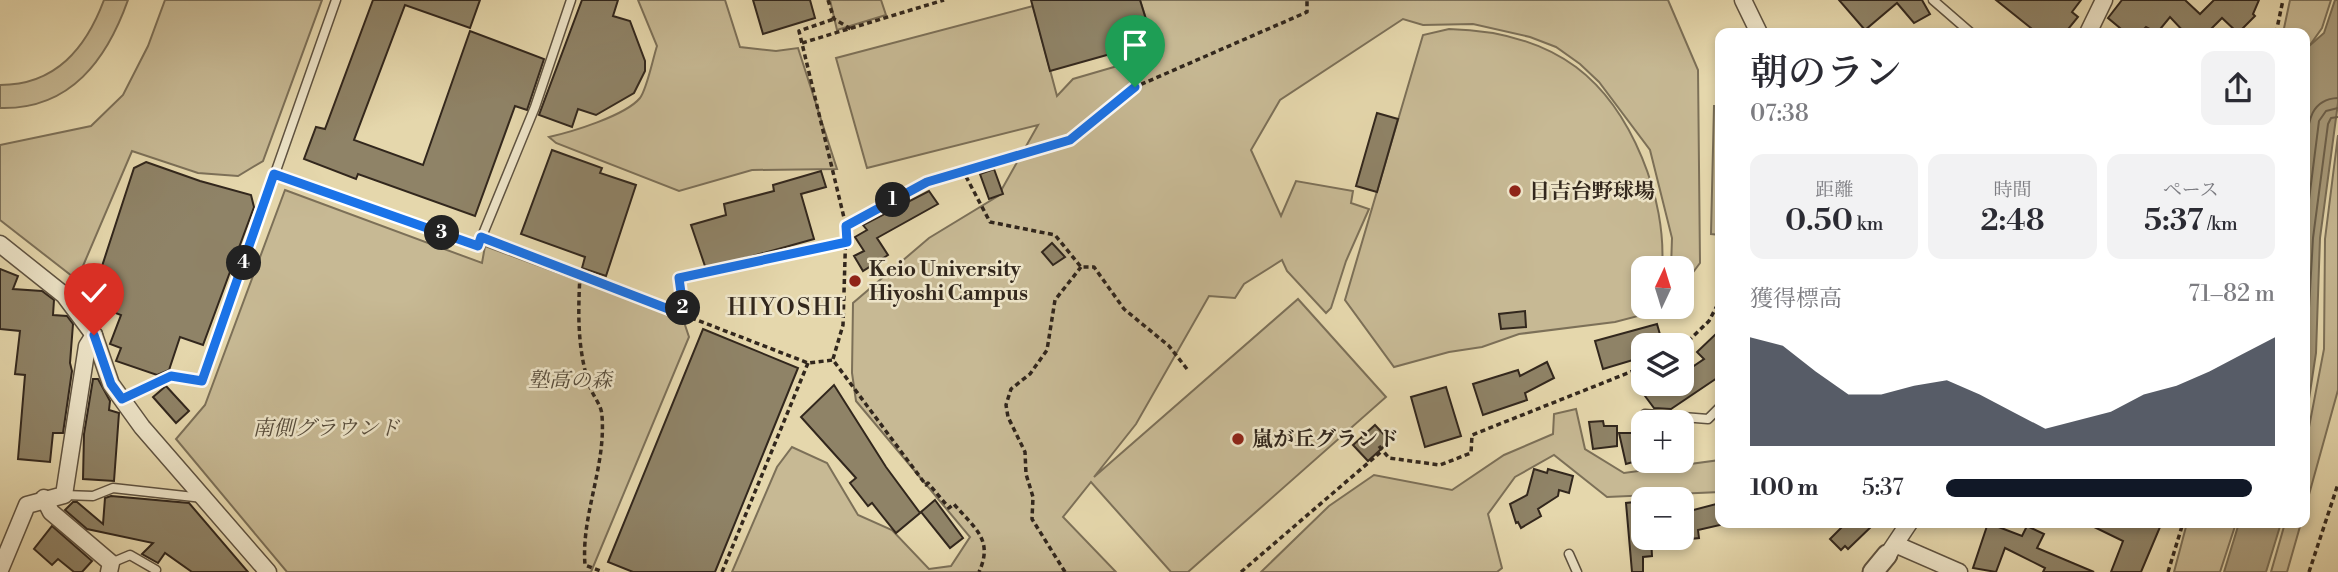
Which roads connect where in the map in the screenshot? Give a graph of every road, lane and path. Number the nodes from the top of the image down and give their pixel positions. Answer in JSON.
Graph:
{"nodes":[{"id":1,"x":336,"y":0,"type":"edge"},
{"id":2,"x":571,"y":0,"type":"edge"},
{"id":3,"x":828,"y":0,"type":"edge"},
{"id":4,"x":944,"y":0,"type":"edge"},
{"id":5,"x":1307,"y":0,"type":"edge"},
{"id":6,"x":1743,"y":0,"type":"edge"},
{"id":7,"x":1933,"y":0,"type":"edge"},
{"id":8,"x":2104,"y":0,"type":"edge"},
{"id":9,"x":2283,"y":0,"type":"edge"},
{"id":10,"x":834,"y":19,"type":"junction"},
{"id":11,"x":1757,"y":28,"type":"edge"},
{"id":12,"x":1965,"y":28,"type":"edge"},
{"id":13,"x":2090,"y":28,"type":"edge"},
{"id":14,"x":2277,"y":28,"type":"edge"},
{"id":15,"x":853,"y":29,"type":"junction"},
{"id":16,"x":802,"y":43,"type":"junction"},
{"id":17,"x":962,"y":169,"type":"junction"},
{"id":18,"x":274,"y":174,"type":"junction"},
{"id":19,"x":846,"y":226,"type":"junction"},
{"id":20,"x":481,"y":237,"type":"junction"},
{"id":21,"x":847,"y":242,"type":"junction"},
{"id":22,"x":0,"y":244,"type":"edge"},
{"id":23,"x":1082,"y":267,"type":"junction"},
{"id":24,"x":580,"y":275,"type":"junction"},
{"id":25,"x":1715,"y":310,"type":"edge"},
{"id":26,"x":684,"y":315,"type":"junction"},
{"id":27,"x":94,"y":335,"type":"junction"},
{"id":28,"x":1694,"y":335,"type":"edge"},
{"id":29,"x":833,"y":360,"type":"junction"},
{"id":30,"x":808,"y":363,"type":"junction"},
{"id":31,"x":1186,"y":369,"type":"dead end"},
{"id":32,"x":1631,"y":372,"type":"edge"},
{"id":33,"x":122,"y":399,"type":"junction"},
{"id":34,"x":1715,"y":412,"type":"edge"},
{"id":35,"x":1694,"y":418,"type":"edge"},
{"id":36,"x":1379,"y":446,"type":"dead end"},
{"id":37,"x":1382,"y":451,"type":"junction"},
{"id":38,"x":2338,"y":484,"type":"edge"},
{"id":39,"x":64,"y":495,"type":"junction"},
{"id":40,"x":44,"y":498,"type":"junction"},
{"id":41,"x":205,"y":498,"type":"junction"},
{"id":42,"x":1906,"y":528,"type":"edge"},
{"id":43,"x":2181,"y":528,"type":"edge"},
{"id":44,"x":1569,"y":554,"type":"dead end"},
{"id":45,"x":1889,"y":558,"type":"edge"},
{"id":46,"x":110,"y":568,"type":"edge"},
{"id":47,"x":0,"y":570,"type":"edge"},
{"id":48,"x":156,"y":570,"type":"dead end"},
{"id":49,"x":268,"y":572,"type":"edge"},
{"id":50,"x":603,"y":572,"type":"edge"},
{"id":51,"x":722,"y":572,"type":"edge"},
{"id":52,"x":979,"y":572,"type":"edge"},
{"id":53,"x":1065,"y":572,"type":"edge"},
{"id":54,"x":1241,"y":572,"type":"edge"},
{"id":55,"x":1577,"y":572,"type":"edge"},
{"id":56,"x":1873,"y":572,"type":"edge"},
{"id":57,"x":1959,"y":572,"type":"edge"},
{"id":58,"x":2168,"y":572,"type":"edge"},
{"id":59,"x":2309,"y":572,"type":"edge"}],
"edges":[{"from":1,"to":18,"type":"lane"},
{"from":2,"to":20,"type":"lane"},
{"from":3,"to":10,"type":"path"},
{"from":4,"to":15,"type":"path"},
{"from":5,"to":17,"type":"path"},
{"from":6,"to":11,"type":"street"},
{"from":7,"to":12,"type":"lane"},
{"from":8,"to":13,"type":"street"},
{"from":9,"to":14,"type":"path"},
{"from":10,"to":15,"type":"path"},
{"from":10,"to":16,"type":"path"},
{"from":15,"to":16,"type":"path"},
{"from":16,"to":19,"type":"path"},
{"from":17,"to":19,"type":"path"},
{"from":17,"to":23,"type":"path"},
{"from":18,"to":20,"type":"lane"},
{"from":18,"to":33,"type":"lane"},
{"from":19,"to":21,"type":"path"},
{"from":20,"to":24,"type":"path"},
{"from":21,"to":26,"type":"path"},
{"from":21,"to":29,"type":"path"},
{"from":22,"to":27,"type":"street"},
{"from":23,"to":31,"type":"path"},
{"from":23,"to":53,"type":"path"},
{"from":24,"to":26,"type":"path"},
{"from":24,"to":50,"type":"path"},
{"from":25,"to":28,"type":"path"},
{"from":26,"to":30,"type":"path"},
{"from":27,"to":33,"type":"street"},
{"from":27,"to":39,"type":"street"},
{"from":29,"to":30,"type":"path"},
{"from":29,"to":52,"type":"path"},
{"from":30,"to":51,"type":"path"},
{"from":32,"to":37,"type":"path"},
{"from":33,"to":41,"type":"street"},
{"from":34,"to":35,"type":"lane"},
{"from":36,"to":37,"type":"path"},
{"from":37,"to":54,"type":"path"},
{"from":38,"to":59,"type":"path"},
{"from":39,"to":40,"type":"street"},
{"from":39,"to":41,"type":"lane"},
{"from":40,"to":46,"type":"street"},
{"from":40,"to":47,"type":"street"},
{"from":41,"to":49,"type":"street"},
{"from":42,"to":45,"type":"street"},
{"from":43,"to":58,"type":"path"},
{"from":44,"to":55,"type":"lane"},
{"from":45,"to":56,"type":"street"},
{"from":45,"to":57,"type":"street"},
{"from":46,"to":48,"type":"lane"}]}
